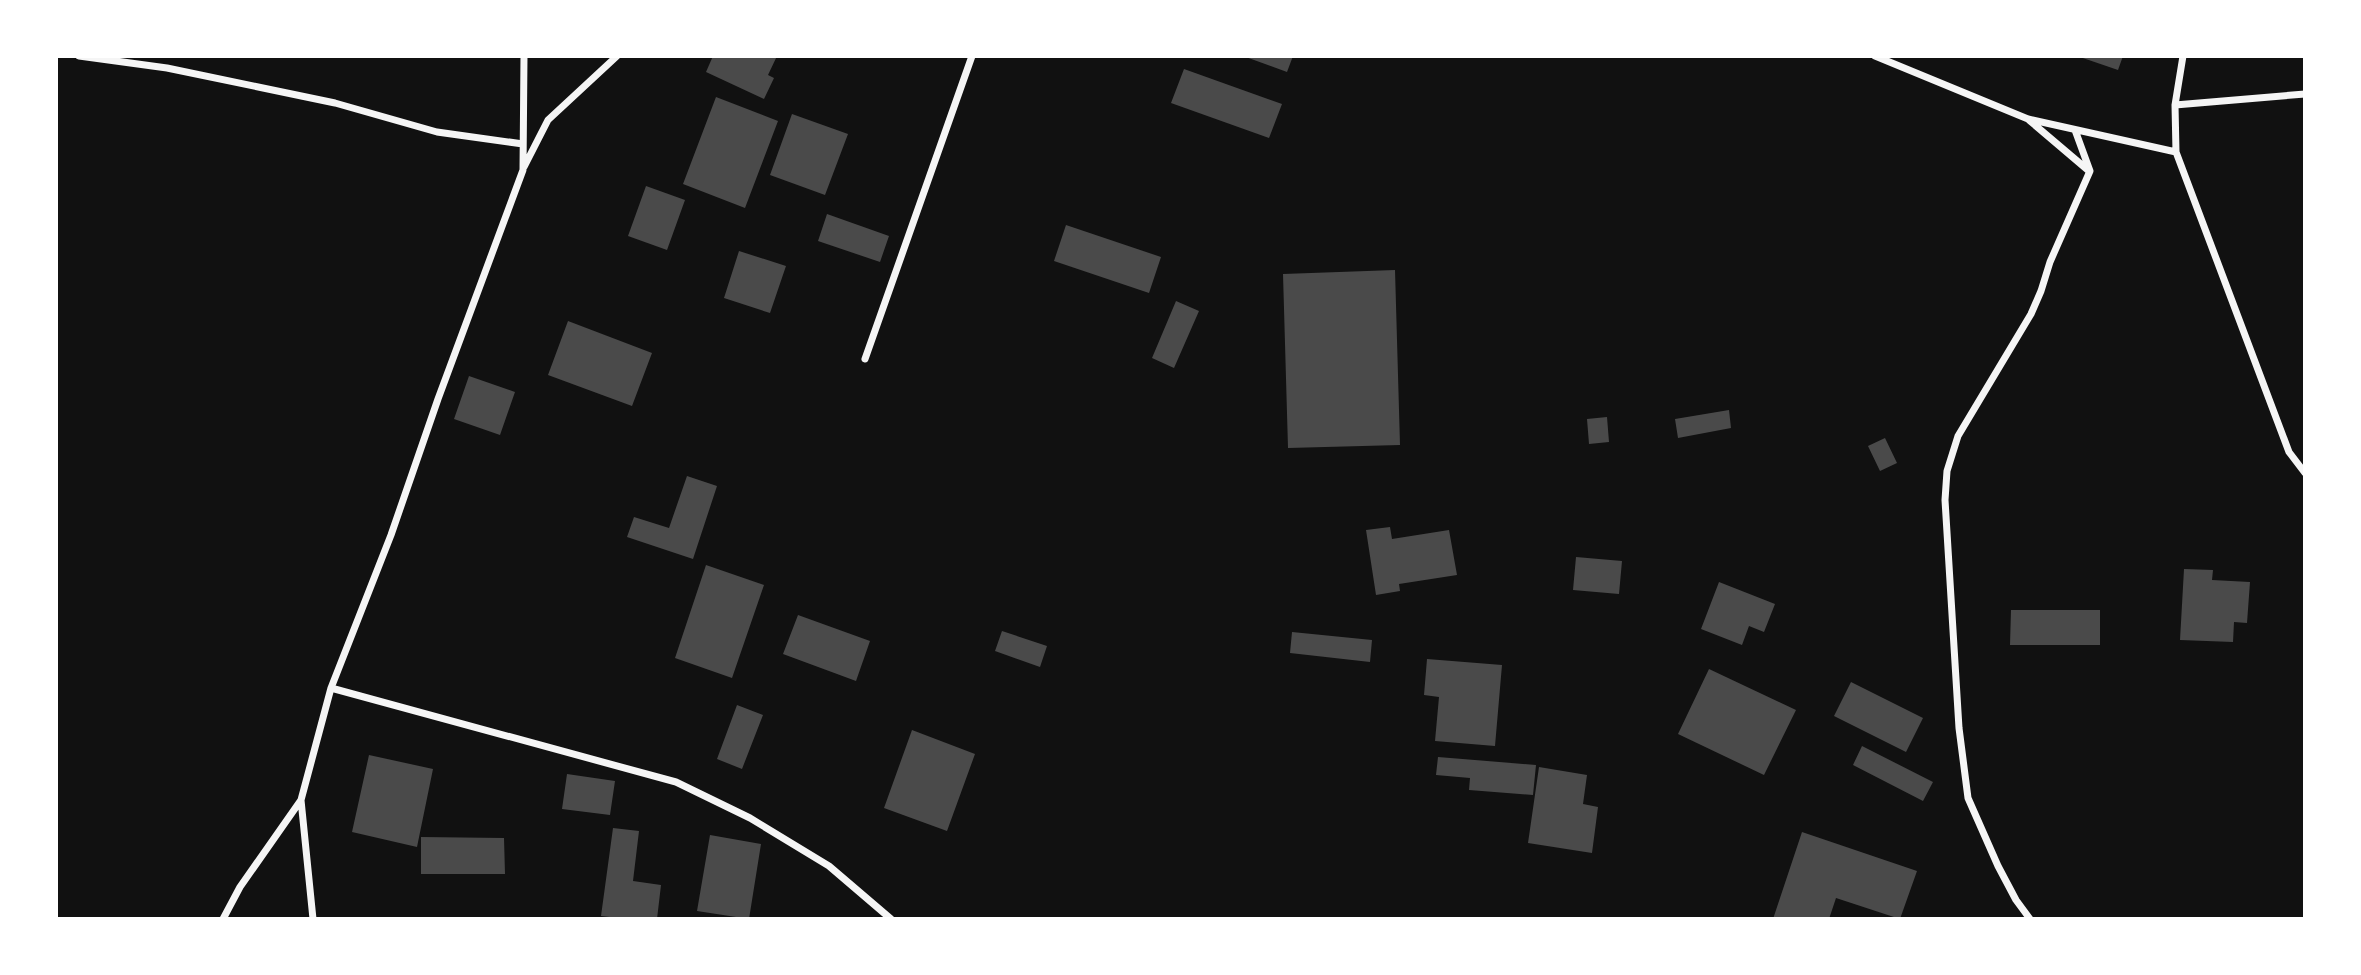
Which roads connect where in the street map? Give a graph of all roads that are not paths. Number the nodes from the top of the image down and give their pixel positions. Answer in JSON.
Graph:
{"nodes":[{"id":1,"x":79,"y":56,"type":"edge"},
{"id":2,"x":523,"y":56,"type":"edge"},
{"id":3,"x":617,"y":56,"type":"edge"},
{"id":4,"x":972,"y":56,"type":"edge"},
{"id":5,"x":1875,"y":56,"type":"edge"},
{"id":6,"x":2183,"y":56,"type":"edge"},
{"id":7,"x":2305,"y":94,"type":"edge"},
{"id":8,"x":2175,"y":105,"type":"junction"},
{"id":9,"x":2028,"y":119,"type":"junction"},
{"id":10,"x":2075,"y":130,"type":"junction"},
{"id":11,"x":523,"y":144,"type":"junction"},
{"id":12,"x":2176,"y":152,"type":"junction"},
{"id":13,"x":523,"y":170,"type":"junction"},
{"id":14,"x":2090,"y":172,"type":"junction"},
{"id":15,"x":865,"y":359,"type":"dead end"},
{"id":16,"x":2305,"y":473,"type":"edge"},
{"id":17,"x":331,"y":688,"type":"junction"},
{"id":18,"x":301,"y":800,"type":"junction"},
{"id":19,"x":223,"y":919,"type":"edge"},
{"id":20,"x":313,"y":919,"type":"edge"},
{"id":21,"x":891,"y":919,"type":"edge"},
{"id":22,"x":2030,"y":919,"type":"edge"}],
"edges":[{"from":1,"to":11,"type":"street"},
{"from":2,"to":11,"type":"street"},
{"from":3,"to":13,"type":"street"},
{"from":4,"to":15,"type":"street"},
{"from":5,"to":9,"type":"street"},
{"from":6,"to":8,"type":"street"},
{"from":7,"to":8,"type":"street"},
{"from":8,"to":12,"type":"street"},
{"from":9,"to":10,"type":"street"},
{"from":9,"to":14,"type":"street"},
{"from":10,"to":12,"type":"street"},
{"from":10,"to":14,"type":"street"},
{"from":11,"to":13,"type":"street"},
{"from":12,"to":16,"type":"street"},
{"from":13,"to":17,"type":"street"},
{"from":14,"to":22,"type":"street"},
{"from":17,"to":18,"type":"street"},
{"from":17,"to":21,"type":"street"},
{"from":18,"to":19,"type":"street"},
{"from":18,"to":20,"type":"street"}]}
